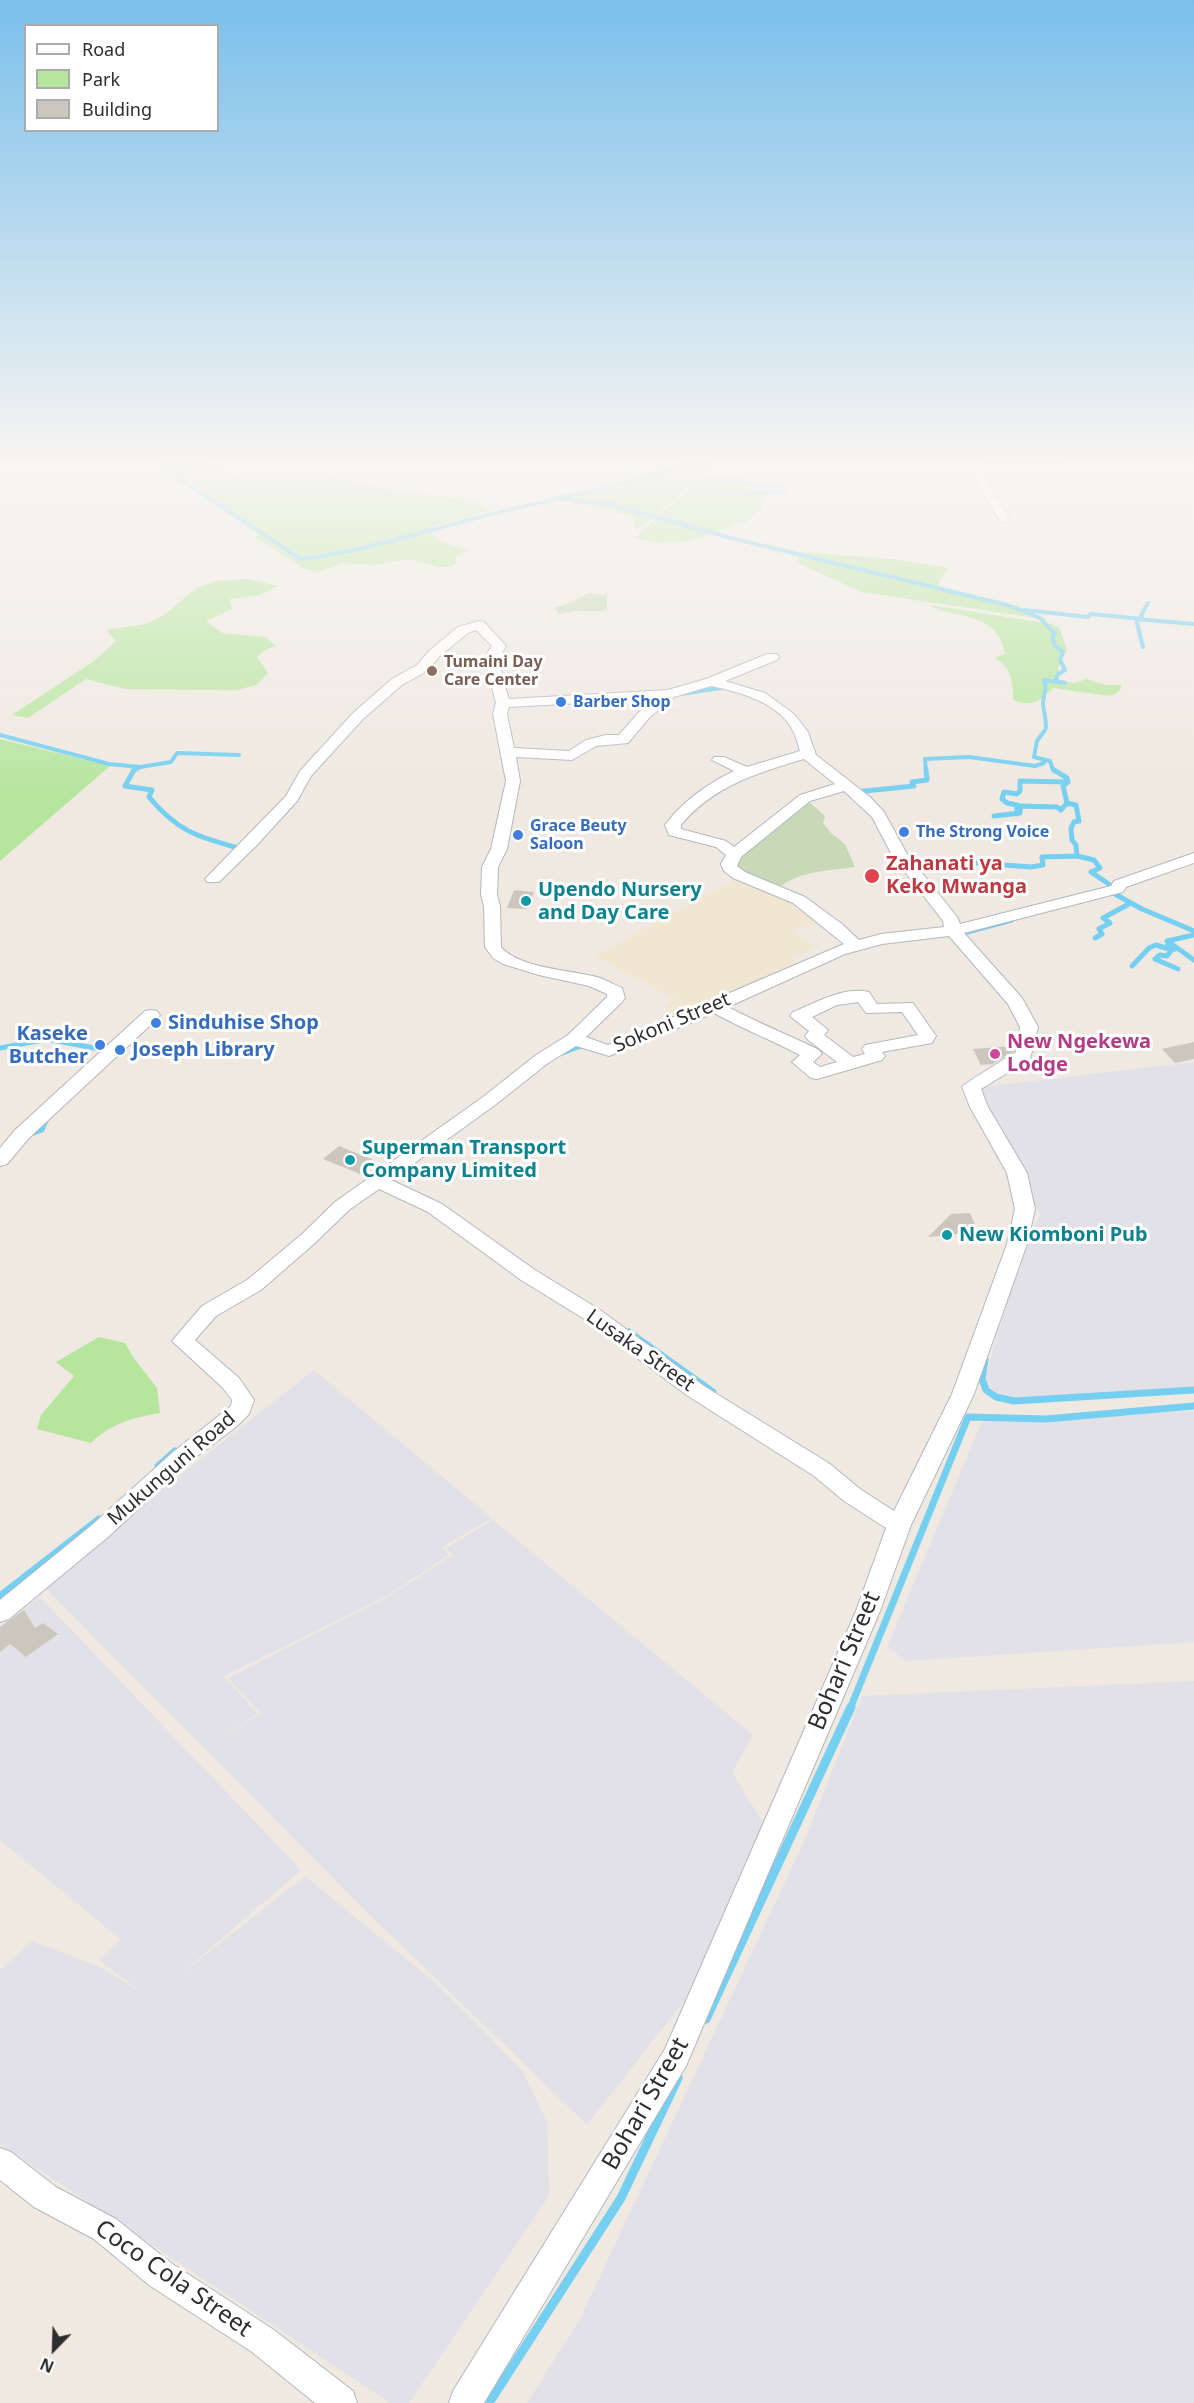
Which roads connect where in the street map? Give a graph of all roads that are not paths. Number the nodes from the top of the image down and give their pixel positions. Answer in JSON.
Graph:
{"nodes":[{"id":1,"x":772,"y":657,"type":"dead end"},
{"id":2,"x":711,"y":682,"type":"junction"},
{"id":3,"x":669,"y":694,"type":"junction"},
{"id":4,"x":503,"y":703,"type":"junction"},
{"id":5,"x":507,"y":752,"type":"junction"},
{"id":6,"x":808,"y":753,"type":"junction"},
{"id":7,"x":718,"y":760,"type":"dead end"},
{"id":8,"x":746,"y":772,"type":"junction"},
{"id":9,"x":847,"y":785,"type":"junction"},
{"id":10,"x":734,"y":854,"type":"junction"},
{"id":11,"x":1194,"y":858,"type":"edge"},
{"id":12,"x":213,"y":879,"type":"dead end"},
{"id":13,"x":953,"y":931,"type":"junction"},
{"id":14,"x":857,"y":944,"type":"junction"},
{"id":15,"x":714,"y":1006,"type":"junction"},
{"id":16,"x":151,"y":1015,"type":"dead end"},
{"id":17,"x":574,"y":1040,"type":"junction"},
{"id":18,"x":852,"y":1065,"type":"junction"},
{"id":19,"x":0,"y":1160,"type":"edge"},
{"id":20,"x":378,"y":1181,"type":"junction"},
{"id":21,"x":899,"y":1525,"type":"junction"},
{"id":22,"x":0,"y":1613,"type":"edge"},
{"id":23,"x":0,"y":2162,"type":"edge"},
{"id":24,"x":341,"y":2403,"type":"edge"},
{"id":25,"x":465,"y":2403,"type":"edge"}],
"edges":[{"from":1,"to":2,"type":"street"},
{"from":2,"to":3,"type":"street"},
{"from":2,"to":6,"type":"street"},
{"from":3,"to":4,"type":"street"},
{"from":3,"to":5,"type":"street"},
{"from":4,"to":5,"type":"street"},
{"from":4,"to":12,"type":"street"},
{"from":5,"to":17,"type":"street"},
{"from":6,"to":8,"type":"street"},
{"from":6,"to":9,"type":"street"},
{"from":7,"to":8,"type":"street"},
{"from":8,"to":10,"type":"street"},
{"from":9,"to":10,"type":"street"},
{"from":9,"to":13,"type":"street"},
{"from":10,"to":14,"type":"street"},
{"from":11,"to":13,"type":"street","name":"Sokoni Street"},
{"from":13,"to":14,"type":"street","name":"Sokoni Street"},
{"from":13,"to":21,"type":"street","name":"Bohari Street"},
{"from":14,"to":15,"type":"street","name":"Sokoni Street"},
{"from":15,"to":17,"type":"street","name":"Sokoni Street"},
{"from":15,"to":18,"type":"street"},
{"from":16,"to":19,"type":"street"},
{"from":17,"to":20,"type":"street"},
{"from":18,"to":18,"type":"street"},
{"from":20,"to":21,"type":"street","name":"Lusaka Street"},
{"from":20,"to":22,"type":"street","name":"Mukunguni Road"},
{"from":21,"to":25,"type":"street","name":"Bohari Street"},
{"from":23,"to":24,"type":"street","name":"Coco Cola Street"}]}
